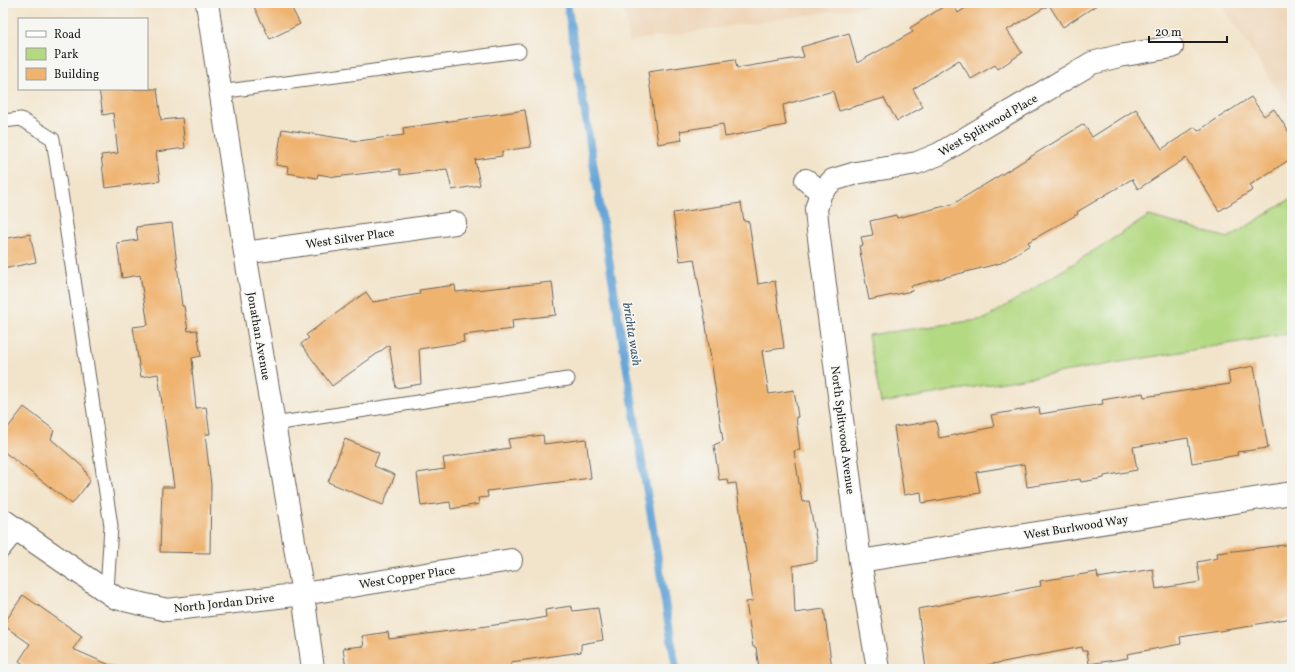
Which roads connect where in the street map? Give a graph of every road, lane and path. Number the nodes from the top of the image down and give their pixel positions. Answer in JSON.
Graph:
{"nodes":[{"id":1,"x":207,"y":3,"type":"edge"},
{"id":2,"x":1172,"y":47,"type":"dead end"},
{"id":3,"x":519,"y":51,"type":"dead end"},
{"id":4,"x":220,"y":92,"type":"junction"},
{"id":5,"x":3,"y":121,"type":"edge"},
{"id":6,"x":814,"y":186,"type":"joint"},
{"id":7,"x":455,"y":223,"type":"dead end"},
{"id":8,"x":245,"y":253,"type":"junction"},
{"id":9,"x":568,"y":379,"type":"dead end"},
{"id":10,"x":274,"y":424,"type":"junction"},
{"id":11,"x":1292,"y":493,"type":"edge"},
{"id":12,"x":11,"y":526,"type":"edge"},
{"id":13,"x":3,"y":551,"type":"edge"},
{"id":14,"x":511,"y":560,"type":"dead end"},
{"id":15,"x":860,"y":561,"type":"junction"},
{"id":16,"x":107,"y":591,"type":"junction"},
{"id":17,"x":303,"y":594,"type":"junction"},
{"id":18,"x":313,"y":669,"type":"edge"},
{"id":19,"x":878,"y":669,"type":"edge"}],
"edges":[{"from":1,"to":4,"type":"street","name":"Jonathan Avenue"},
{"from":2,"to":6,"type":"street","name":"West Splitwood Place"},
{"from":3,"to":4,"type":"lane"},
{"from":4,"to":8,"type":"street","name":"Jonathan Avenue"},
{"from":5,"to":16,"type":"lane"},
{"from":6,"to":15,"type":"street","name":"North Splitwood Avenue"},
{"from":7,"to":8,"type":"street","name":"West Silver Place"},
{"from":8,"to":10,"type":"street","name":"Jonathan Avenue"},
{"from":9,"to":10,"type":"lane"},
{"from":10,"to":17,"type":"street","name":"Jonathan Avenue"},
{"from":11,"to":15,"type":"street","name":"West Burlwood Way"},
{"from":12,"to":13,"type":"lane"},
{"from":12,"to":16,"type":"street","name":"North Jordan Drive"},
{"from":14,"to":17,"type":"street","name":"West Copper Place"},
{"from":15,"to":19,"type":"street","name":"North Splitwood Avenue"},
{"from":16,"to":17,"type":"street","name":"North Jordan Drive"},
{"from":17,"to":18,"type":"street","name":"Jonathan Avenue"}]}
